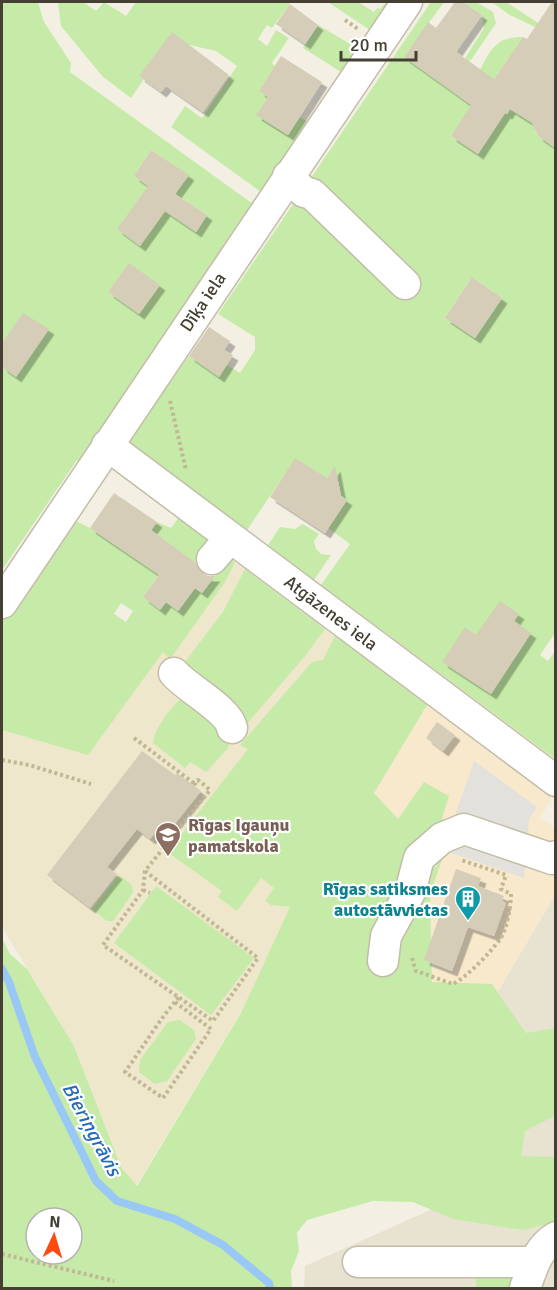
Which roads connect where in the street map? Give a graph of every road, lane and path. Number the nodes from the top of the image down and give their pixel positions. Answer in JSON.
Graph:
{"nodes":[{"id":1,"x":407,"y":2,"type":"edge"},
{"id":2,"x":288,"y":176,"type":"junction"},
{"id":3,"x":405,"y":284,"type":"dead end"},
{"id":4,"x":167,"y":391,"type":"dead end"},
{"id":5,"x":107,"y":445,"type":"junction"},
{"id":6,"x":187,"y":472,"type":"dead end"},
{"id":7,"x":2,"y":603,"type":"edge"},
{"id":8,"x":174,"y":673,"type":"dead end"},
{"id":9,"x":232,"y":728,"type":"dead end"},
{"id":10,"x":134,"y":738,"type":"dead end"},
{"id":11,"x":2,"y":760,"type":"edge"},
{"id":12,"x":555,"y":781,"type":"edge"},
{"id":13,"x":91,"y":784,"type":"dead end"},
{"id":14,"x":464,"y":828,"type":"junction"},
{"id":15,"x":157,"y":831,"type":"dead end"},
{"id":16,"x":169,"y":842,"type":"junction"},
{"id":17,"x":555,"y":856,"type":"edge"},
{"id":18,"x":146,"y":871,"type":"junction"},
{"id":19,"x":143,"y":890,"type":"junction"},
{"id":20,"x":150,"y":893,"type":"dead end"},
{"id":21,"x":397,"y":959,"type":"joint"},
{"id":22,"x":179,"y":997,"type":"junction"},
{"id":23,"x":175,"y":1002,"type":"junction"},
{"id":24,"x":160,"y":1022,"type":"junction"},
{"id":25,"x":168,"y":1023,"type":"dead end"},
{"id":26,"x":555,"y":1237,"type":"edge"},
{"id":27,"x":2,"y":1254,"type":"edge"},
{"id":28,"x":358,"y":1262,"type":"dead end"},
{"id":29,"x":530,"y":1275,"type":"edge"},
{"id":30,"x":114,"y":1281,"type":"dead end"}],
"edges":[{"from":1,"to":2,"type":"street","name":"Dīķa iela"},
{"from":2,"to":3,"type":"street"},
{"from":2,"to":5,"type":"street","name":"Dīķa iela"},
{"from":4,"to":6,"type":"path"},
{"from":5,"to":7,"type":"street","name":"Dīķa iela"},
{"from":5,"to":12,"type":"street","name":"Atgāzenes iela"},
{"from":8,"to":9,"type":"street"},
{"from":10,"to":16,"type":"path"},
{"from":11,"to":13,"type":"path"},
{"from":14,"to":17,"type":"street"},
{"from":14,"to":21,"type":"street"},
{"from":14,"to":21,"type":"path"},
{"from":15,"to":16,"type":"path"},
{"from":16,"to":18,"type":"path"},
{"from":18,"to":19,"type":"path"},
{"from":18,"to":22,"type":"path"},
{"from":19,"to":20,"type":"path"},
{"from":19,"to":22,"type":"path"},
{"from":22,"to":23,"type":"path"},
{"from":23,"to":24,"type":"path"},
{"from":23,"to":24,"type":"path"},
{"from":24,"to":25,"type":"path"},
{"from":26,"to":29,"type":"street"},
{"from":27,"to":30,"type":"path"},
{"from":28,"to":29,"type":"street"}]}
